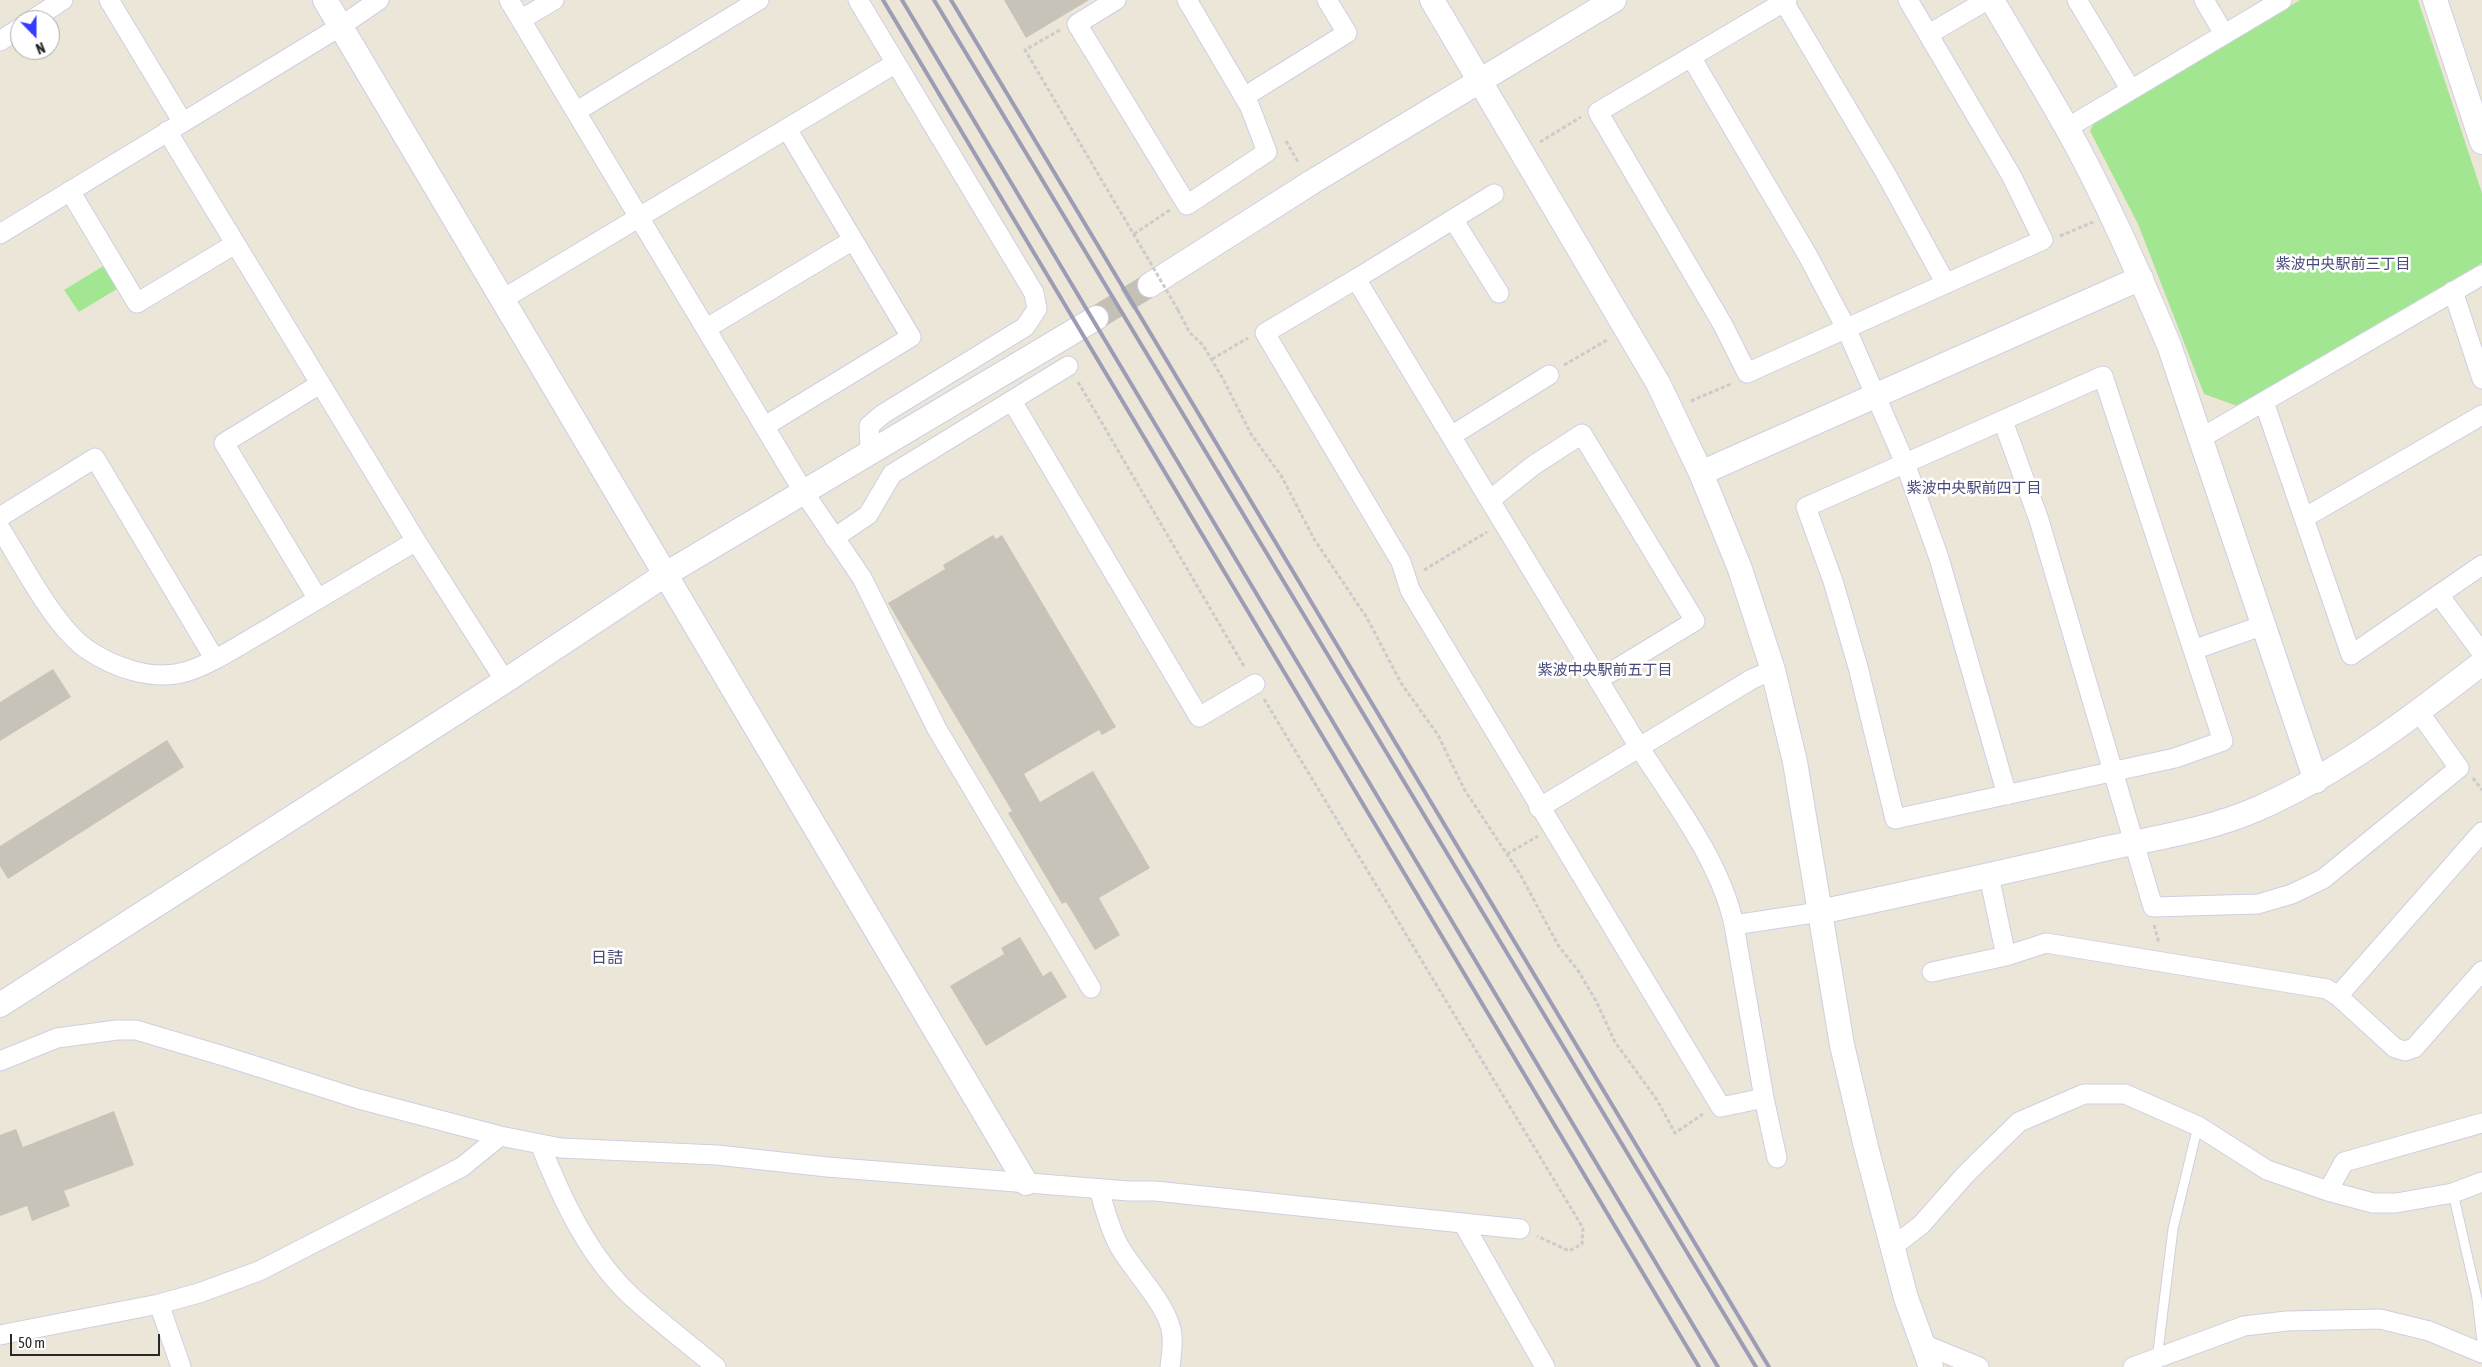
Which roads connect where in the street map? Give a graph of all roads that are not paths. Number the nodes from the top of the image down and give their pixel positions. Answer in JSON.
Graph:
{"nodes":[{"id":1,"x":63,"y":0,"type":"edge"},
{"id":2,"x":109,"y":0,"type":"edge"},
{"id":3,"x":325,"y":0,"type":"edge"},
{"id":4,"x":379,"y":0,"type":"edge"},
{"id":5,"x":509,"y":0,"type":"edge"},
{"id":6,"x":554,"y":0,"type":"edge"},
{"id":7,"x":759,"y":0,"type":"edge"},
{"id":8,"x":858,"y":0,"type":"edge"},
{"id":9,"x":1116,"y":0,"type":"edge"},
{"id":10,"x":1187,"y":0,"type":"edge"},
{"id":11,"x":1327,"y":0,"type":"edge"},
{"id":12,"x":1432,"y":0,"type":"edge"},
{"id":13,"x":1614,"y":0,"type":"edge"},
{"id":14,"x":1908,"y":0,"type":"edge"},
{"id":15,"x":1987,"y":0,"type":"edge"},
{"id":16,"x":1992,"y":0,"type":"edge"},
{"id":17,"x":2077,"y":0,"type":"edge"},
{"id":18,"x":2204,"y":0,"type":"edge"},
{"id":19,"x":2282,"y":0,"type":"edge"},
{"id":20,"x":2435,"y":0,"type":"edge"},
{"id":21,"x":1786,"y":1,"type":"edge"},
{"id":22,"x":48,"y":10,"type":"edge"},
{"id":23,"x":522,"y":19,"type":"junction"},
{"id":24,"x":341,"y":26,"type":"junction"},
{"id":25,"x":1929,"y":34,"type":"junction"},
{"id":26,"x":2224,"y":34,"type":"junction"},
{"id":27,"x":1691,"y":57,"type":"junction"},
{"id":28,"x":896,"y":63,"type":"junction"},
{"id":29,"x":1480,"y":80,"type":"junction"},
{"id":30,"x":2131,"y":90,"type":"junction"},
{"id":31,"x":1244,"y":97,"type":"junction"},
{"id":32,"x":577,"y":111,"type":"junction"},
{"id":33,"x":174,"y":126,"type":"junction"},
{"id":34,"x":2067,"y":128,"type":"junction"},
{"id":35,"x":788,"y":129,"type":"junction"},
{"id":36,"x":2482,"y":142,"type":"edge"},
{"id":37,"x":70,"y":191,"type":"junction"},
{"id":38,"x":1494,"y":194,"type":"dead end"},
{"id":39,"x":640,"y":217,"type":"junction"},
{"id":40,"x":1453,"y":219,"type":"junction"},
{"id":41,"x":0,"y":234,"type":"edge"},
{"id":42,"x":853,"y":240,"type":"junction"},
{"id":43,"x":235,"y":244,"type":"junction"},
{"id":44,"x":2482,"y":275,"type":"edge"},
{"id":45,"x":2141,"y":278,"type":"junction"},
{"id":46,"x":1356,"y":279,"type":"junction"},
{"id":47,"x":1946,"y":284,"type":"junction"},
{"id":48,"x":1150,"y":285,"type":"tunnel mouth"},
{"id":49,"x":2453,"y":291,"type":"junction"},
{"id":50,"x":1499,"y":293,"type":"dead end"},
{"id":51,"x":503,"y":299,"type":"junction"},
{"id":52,"x":1096,"y":318,"type":"tunnel mouth"},
{"id":53,"x":707,"y":328,"type":"junction"},
{"id":54,"x":1846,"y":328,"type":"junction"},
{"id":55,"x":1068,"y":366,"type":"road end"},
{"id":56,"x":1549,"y":375,"type":"road end"},
{"id":57,"x":2482,"y":378,"type":"edge"},
{"id":58,"x":320,"y":384,"type":"junction"},
{"id":59,"x":1876,"y":396,"type":"junction"},
{"id":60,"x":1012,"y":400,"type":"junction"},
{"id":61,"x":2264,"y":402,"type":"junction"},
{"id":62,"x":2482,"y":415,"type":"edge"},
{"id":63,"x":2003,"y":421,"type":"junction"},
{"id":64,"x":765,"y":426,"type":"junction"},
{"id":65,"x":1451,"y":436,"type":"junction"},
{"id":66,"x":2201,"y":438,"type":"junction"},
{"id":67,"x":870,"y":451,"type":"junction"},
{"id":68,"x":1905,"y":463,"type":"junction"},
{"id":69,"x":1701,"y":473,"type":"junction"},
{"id":70,"x":803,"y":491,"type":"junction"},
{"id":71,"x":1490,"y":500,"type":"junction"},
{"id":72,"x":0,"y":517,"type":"edge"},
{"id":73,"x":2304,"y":518,"type":"junction"},
{"id":74,"x":0,"y":528,"type":"edge"},
{"id":75,"x":834,"y":538,"type":"junction"},
{"id":76,"x":416,"y":541,"type":"junction"},
{"id":77,"x":2482,"y":565,"type":"edge"},
{"id":78,"x":666,"y":574,"type":"junction"},
{"id":79,"x":2439,"y":595,"type":"junction"},
{"id":80,"x":318,"y":599,"type":"junction"},
{"id":81,"x":2264,"y":625,"type":"junction"},
{"id":82,"x":2193,"y":650,"type":"junction"},
{"id":83,"x":2482,"y":654,"type":"edge"},
{"id":84,"x":214,"y":658,"type":"junction"},
{"id":85,"x":2482,"y":663,"type":"edge"},
{"id":86,"x":1773,"y":670,"type":"junction"},
{"id":87,"x":1598,"y":680,"type":"junction"},
{"id":88,"x":505,"y":681,"type":"junction"},
{"id":89,"x":1255,"y":684,"type":"road end"},
{"id":90,"x":2419,"y":712,"type":"junction"},
{"id":91,"x":1639,"y":747,"type":"junction"},
{"id":92,"x":2115,"y":771,"type":"junction"},
{"id":93,"x":2316,"y":781,"type":"junction"},
{"id":94,"x":2007,"y":795,"type":"junction"},
{"id":95,"x":1539,"y":808,"type":"junction"},
{"id":96,"x":2482,"y":832,"type":"edge"},
{"id":97,"x":2135,"y":844,"type":"junction"},
{"id":98,"x":1989,"y":876,"type":"junction"},
{"id":99,"x":1820,"y":912,"type":"junction"},
{"id":100,"x":1734,"y":925,"type":"junction"},
{"id":101,"x":2006,"y":956,"type":"junction"},
{"id":102,"x":2482,"y":971,"type":"edge"},
{"id":103,"x":1932,"y":972,"type":"dead end"},
{"id":104,"x":1091,"y":988,"type":"dead end"},
{"id":105,"x":2338,"y":996,"type":"junction"},
{"id":106,"x":0,"y":1005,"type":"edge"},
{"id":107,"x":0,"y":1061,"type":"edge"},
{"id":108,"x":1764,"y":1098,"type":"junction"},
{"id":109,"x":2482,"y":1123,"type":"edge"},
{"id":110,"x":2198,"y":1126,"type":"junction"},
{"id":111,"x":500,"y":1136,"type":"junction"},
{"id":112,"x":540,"y":1144,"type":"junction"},
{"id":113,"x":1777,"y":1158,"type":"dead end"},
{"id":114,"x":2482,"y":1182,"type":"edge"},
{"id":115,"x":1026,"y":1183,"type":"junction"},
{"id":116,"x":1099,"y":1189,"type":"junction"},
{"id":117,"x":2328,"y":1191,"type":"junction"},
{"id":118,"x":2453,"y":1193,"type":"junction"},
{"id":119,"x":1463,"y":1223,"type":"junction"},
{"id":120,"x":1520,"y":1229,"type":"road end"},
{"id":121,"x":1891,"y":1248,"type":"junction"},
{"id":122,"x":159,"y":1304,"type":"junction"},
{"id":123,"x":0,"y":1335,"type":"edge"},
{"id":124,"x":2482,"y":1342,"type":"edge"},
{"id":125,"x":1923,"y":1344,"type":"junction"},
{"id":126,"x":2482,"y":1353,"type":"edge"},
{"id":127,"x":2157,"y":1359,"type":"junction"},
{"id":128,"x":181,"y":1367,"type":"edge"},
{"id":129,"x":716,"y":1367,"type":"edge"},
{"id":130,"x":1170,"y":1367,"type":"edge"},
{"id":131,"x":1545,"y":1367,"type":"edge"},
{"id":132,"x":1931,"y":1367,"type":"edge"},
{"id":133,"x":1979,"y":1367,"type":"edge"},
{"id":134,"x":2133,"y":1367,"type":"edge"}],
"edges":[{"from":1,"to":22,"type":"street"},
{"from":2,"to":33,"type":"street"},
{"from":3,"to":24,"type":"street"},
{"from":4,"to":24,"type":"street"},
{"from":5,"to":23,"type":"street"},
{"from":6,"to":23,"type":"street"},
{"from":7,"to":32,"type":"street"},
{"from":8,"to":28,"type":"street"},
{"from":9,"to":31,"type":"street"},
{"from":10,"to":31,"type":"street"},
{"from":11,"to":31,"type":"street"},
{"from":12,"to":29,"type":"street"},
{"from":13,"to":29,"type":"street"},
{"from":14,"to":25,"type":"street"},
{"from":15,"to":25,"type":"street"},
{"from":16,"to":34,"type":"street"},
{"from":17,"to":30,"type":"street"},
{"from":18,"to":26,"type":"street"},
{"from":19,"to":26,"type":"street"},
{"from":20,"to":36,"type":"street"},
{"from":21,"to":27,"type":"street"},
{"from":21,"to":47,"type":"street"},
{"from":23,"to":32,"type":"street"},
{"from":24,"to":33,"type":"street"},
{"from":24,"to":51,"type":"street"},
{"from":25,"to":47,"type":"street"},
{"from":26,"to":30,"type":"street"},
{"from":27,"to":54,"type":"street"},
{"from":27,"to":54,"type":"street"},
{"from":28,"to":35,"type":"street"},
{"from":28,"to":67,"type":"street"},
{"from":29,"to":48,"type":"street"},
{"from":29,"to":69,"type":"street"},
{"from":30,"to":34,"type":"street"},
{"from":32,"to":39,"type":"street"},
{"from":33,"to":37,"type":"street"},
{"from":33,"to":43,"type":"street"},
{"from":34,"to":45,"type":"street"},
{"from":35,"to":39,"type":"street"},
{"from":35,"to":42,"type":"street"},
{"from":37,"to":41,"type":"street"},
{"from":37,"to":43,"type":"street"},
{"from":38,"to":40,"type":"street"},
{"from":39,"to":51,"type":"street"},
{"from":39,"to":53,"type":"street"},
{"from":40,"to":46,"type":"street"},
{"from":40,"to":50,"type":"street"},
{"from":42,"to":53,"type":"street"},
{"from":42,"to":64,"type":"street"},
{"from":43,"to":58,"type":"street"},
{"from":44,"to":49,"type":"street"},
{"from":45,"to":59,"type":"street"},
{"from":45,"to":66,"type":"street"},
{"from":46,"to":65,"type":"street"},
{"from":46,"to":95,"type":"street"},
{"from":47,"to":54,"type":"street"},
{"from":49,"to":57,"type":"street"},
{"from":49,"to":61,"type":"street"},
{"from":51,"to":78,"type":"street"},
{"from":52,"to":67,"type":"street"},
{"from":53,"to":64,"type":"street"},
{"from":54,"to":59,"type":"street"},
{"from":55,"to":60,"type":"street"},
{"from":56,"to":65,"type":"street"},
{"from":58,"to":76,"type":"street"},
{"from":58,"to":80,"type":"street"},
{"from":59,"to":68,"type":"street"},
{"from":59,"to":69,"type":"street"},
{"from":60,"to":75,"type":"street"},
{"from":60,"to":89,"type":"street"},
{"from":61,"to":66,"type":"street"},
{"from":61,"to":73,"type":"street"},
{"from":62,"to":73,"type":"street"},
{"from":63,"to":68,"type":"street"},
{"from":63,"to":82,"type":"street"},
{"from":63,"to":92,"type":"street"},
{"from":64,"to":70,"type":"street"},
{"from":65,"to":71,"type":"street"},
{"from":66,"to":81,"type":"street"},
{"from":67,"to":70,"type":"street"},
{"from":68,"to":94,"type":"street"},
{"from":68,"to":94,"type":"street"},
{"from":69,"to":86,"type":"street"},
{"from":70,"to":75,"type":"street"},
{"from":70,"to":78,"type":"street"},
{"from":71,"to":87,"type":"street"},
{"from":71,"to":87,"type":"street"},
{"from":72,"to":84,"type":"street"},
{"from":73,"to":79,"type":"street"},
{"from":74,"to":84,"type":"street"},
{"from":75,"to":104,"type":"street"},
{"from":76,"to":80,"type":"street"},
{"from":76,"to":88,"type":"street"},
{"from":77,"to":79,"type":"street"},
{"from":78,"to":88,"type":"street"},
{"from":78,"to":115,"type":"street"},
{"from":79,"to":83,"type":"street"},
{"from":80,"to":84,"type":"street"},
{"from":81,"to":82,"type":"street"},
{"from":81,"to":93,"type":"street"},
{"from":82,"to":92,"type":"street"},
{"from":85,"to":90,"type":"street"},
{"from":86,"to":91,"type":"street"},
{"from":86,"to":99,"type":"street"},
{"from":87,"to":91,"type":"street"},
{"from":88,"to":106,"type":"street"},
{"from":90,"to":93,"type":"street"},
{"from":90,"to":97,"type":"street"},
{"from":91,"to":95,"type":"street"},
{"from":91,"to":100,"type":"street"},
{"from":92,"to":94,"type":"street"},
{"from":92,"to":97,"type":"street"},
{"from":93,"to":97,"type":"street"},
{"from":95,"to":108,"type":"street"},
{"from":96,"to":105,"type":"street"},
{"from":97,"to":98,"type":"street"},
{"from":98,"to":99,"type":"street"},
{"from":98,"to":101,"type":"street"},
{"from":99,"to":100,"type":"street"},
{"from":99,"to":121,"type":"street"},
{"from":100,"to":108,"type":"street"},
{"from":101,"to":103,"type":"street"},
{"from":101,"to":105,"type":"street"},
{"from":102,"to":105,"type":"street"},
{"from":107,"to":111,"type":"street"},
{"from":108,"to":113,"type":"street"},
{"from":109,"to":117,"type":"street"},
{"from":110,"to":117,"type":"street"},
{"from":110,"to":121,"type":"street"},
{"from":110,"to":127,"type":"lane"},
{"from":111,"to":112,"type":"street"},
{"from":111,"to":122,"type":"street"},
{"from":112,"to":115,"type":"street"},
{"from":112,"to":129,"type":"street"},
{"from":114,"to":118,"type":"street"},
{"from":115,"to":116,"type":"street"},
{"from":116,"to":119,"type":"street"},
{"from":116,"to":130,"type":"street"},
{"from":117,"to":118,"type":"street"},
{"from":118,"to":124,"type":"lane"},
{"from":119,"to":120,"type":"street"},
{"from":119,"to":131,"type":"street"},
{"from":121,"to":125,"type":"street"},
{"from":122,"to":123,"type":"street"},
{"from":122,"to":128,"type":"street"},
{"from":125,"to":132,"type":"street"},
{"from":125,"to":133,"type":"street"},
{"from":126,"to":127,"type":"street"},
{"from":127,"to":134,"type":"street"}]}
